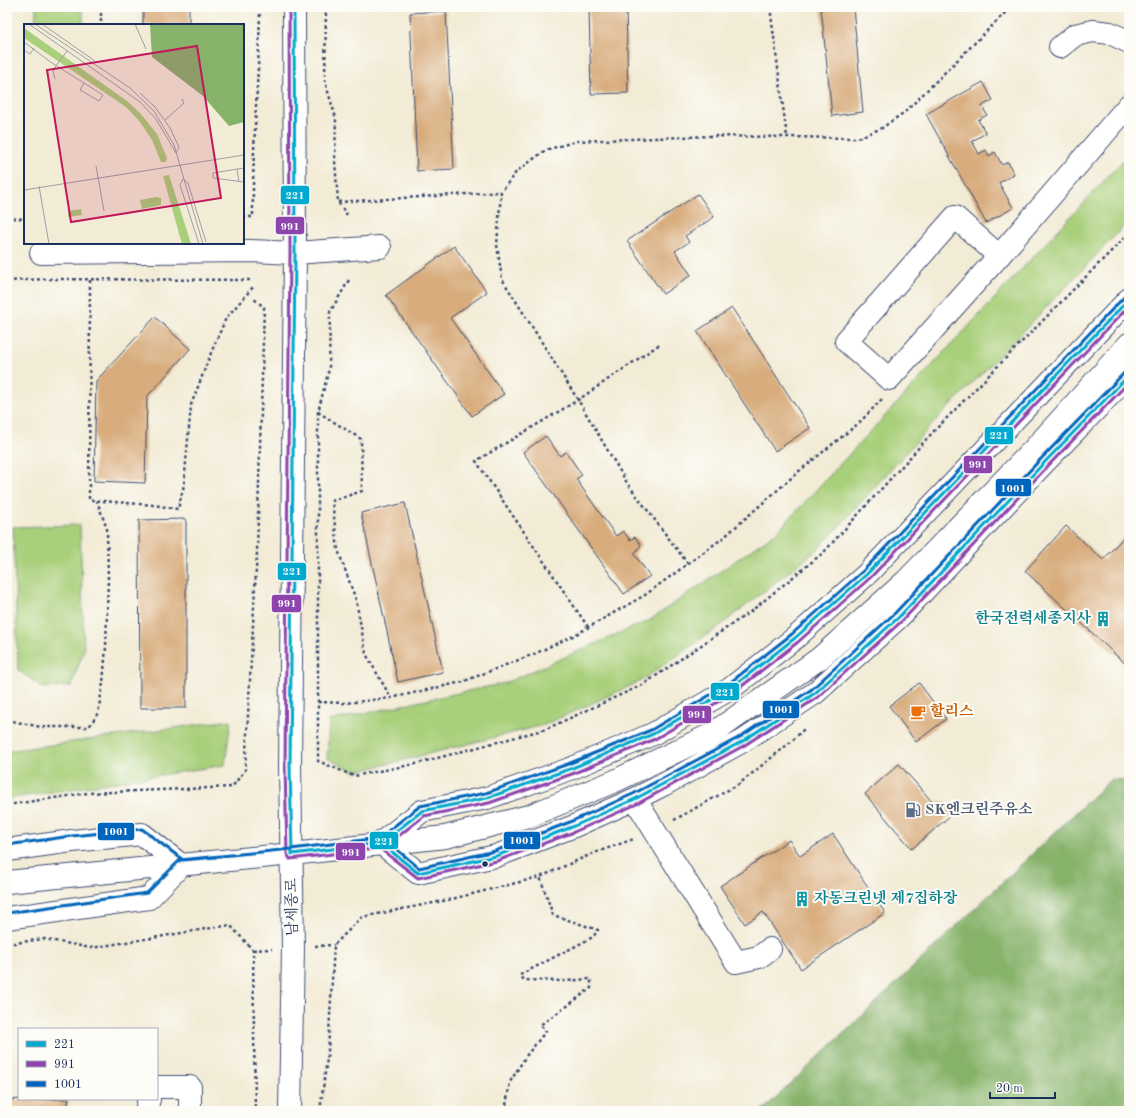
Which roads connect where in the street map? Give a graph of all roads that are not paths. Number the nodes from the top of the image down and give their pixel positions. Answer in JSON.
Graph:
{"nodes":[{"id":1,"x":294,"y":7,"type":"edge"},
{"id":2,"x":1129,"y":42,"type":"edge"},
{"id":3,"x":1060,"y":47,"type":"dead end"},
{"id":4,"x":1129,"y":105,"type":"edge"},
{"id":5,"x":380,"y":248,"type":"dead end"},
{"id":6,"x":41,"y":253,"type":"dead end"},
{"id":7,"x":295,"y":253,"type":"junction"},
{"id":8,"x":1000,"y":256,"type":"junction"},
{"id":9,"x":1129,"y":299,"type":"edge"},
{"id":10,"x":1129,"y":344,"type":"edge"},
{"id":11,"x":1129,"y":375,"type":"edge"},
{"id":12,"x":635,"y":799,"type":"junction"},
{"id":13,"x":381,"y":843,"type":"junction"},
{"id":14,"x":7,"y":850,"type":"edge"},
{"id":15,"x":292,"y":854,"type":"junction"},
{"id":16,"x":181,"y":865,"type":"junction"},
{"id":17,"x":7,"y":882,"type":"edge"},
{"id":18,"x":7,"y":918,"type":"edge"},
{"id":19,"x":770,"y":949,"type":"dead end"},
{"id":20,"x":158,"y":1087,"type":"edge"},
{"id":21,"x":149,"y":1100,"type":"edge"},
{"id":22,"x":146,"y":1111,"type":"edge"},
{"id":23,"x":190,"y":1111,"type":"edge"},
{"id":24,"x":290,"y":1111,"type":"edge"}],
"edges":[{"from":1,"to":7,"type":"street","name":"남세종로"},
{"from":2,"to":3,"type":"street"},
{"from":4,"to":8,"type":"street"},
{"from":5,"to":7,"type":"street"},
{"from":6,"to":7,"type":"street"},
{"from":7,"to":15,"type":"street","name":"남세종로"},
{"from":8,"to":8,"type":"street"},
{"from":9,"to":13,"type":"street"},
{"from":10,"to":13,"type":"street"},
{"from":11,"to":12,"type":"street"},
{"from":12,"to":13,"type":"street"},
{"from":12,"to":19,"type":"street"},
{"from":13,"to":15,"type":"street"},
{"from":14,"to":16,"type":"street"},
{"from":15,"to":16,"type":"street"},
{"from":15,"to":24,"type":"street","name":"남세종로"},
{"from":16,"to":17,"type":"street"},
{"from":16,"to":18,"type":"street"},
{"from":20,"to":23,"type":"street"},
{"from":21,"to":22,"type":"street"}]}
